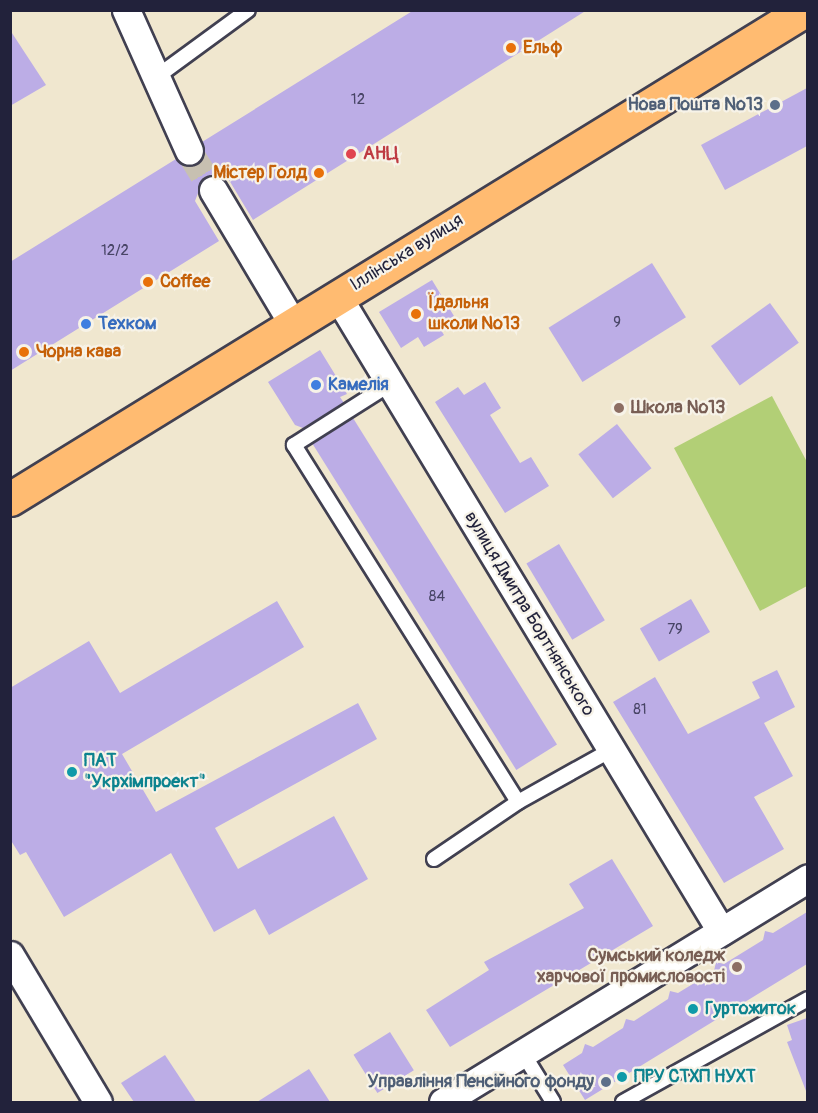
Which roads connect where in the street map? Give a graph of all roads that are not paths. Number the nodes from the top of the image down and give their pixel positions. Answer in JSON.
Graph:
{"nodes":[{"id":1,"x":126,"y":10,"type":"edge"},
{"id":2,"x":248,"y":10,"type":"edge"},
{"id":3,"x":805,"y":10,"type":"edge"},
{"id":4,"x":154,"y":78,"type":"junction"},
{"id":5,"x":189,"y":151,"type":"tunnel mouth"},
{"id":6,"x":213,"y":190,"type":"tunnel mouth"},
{"id":7,"x":338,"y":297,"type":"junction"},
{"id":8,"x":293,"y":324,"type":"junction"},
{"id":9,"x":390,"y":384,"type":"junction"},
{"id":10,"x":10,"y":499,"type":"edge"},
{"id":11,"x":611,"y":750,"type":"junction"},
{"id":12,"x":518,"y":802,"type":"junction"},
{"id":13,"x":434,"y":859,"type":"dead end"},
{"id":14,"x":807,"y":878,"type":"edge"},
{"id":15,"x":721,"y":931,"type":"junction"},
{"id":16,"x":10,"y":955,"type":"edge"},
{"id":17,"x":807,"y":999,"type":"edge"},
{"id":18,"x":524,"y":1055,"type":"junction"},
{"id":19,"x":98,"y":1102,"type":"edge"},
{"id":20,"x":443,"y":1102,"type":"edge"},
{"id":21,"x":553,"y":1102,"type":"edge"},
{"id":22,"x":623,"y":1102,"type":"edge"}],
"edges":[{"from":1,"to":4,"type":"street"},
{"from":2,"to":4,"type":"lane"},
{"from":3,"to":7,"type":"main road","name":"Іллінська вулиця"},
{"from":4,"to":5,"type":"street"},
{"from":6,"to":8,"type":"street"},
{"from":7,"to":8,"type":"main road","name":"Іллінська вулиця"},
{"from":7,"to":9,"type":"street","name":"вулиця Дмитра Бортнянського"},
{"from":8,"to":10,"type":"main road","name":"Іллінська вулиця"},
{"from":9,"to":11,"type":"street","name":"вулиця Дмитра Бортнянського"},
{"from":9,"to":12,"type":"lane"},
{"from":11,"to":12,"type":"lane"},
{"from":11,"to":15,"type":"street","name":"вулиця Дмитра Бортнянського"},
{"from":12,"to":13,"type":"lane"},
{"from":14,"to":15,"type":"street"},
{"from":15,"to":18,"type":"street"},
{"from":16,"to":19,"type":"street"},
{"from":17,"to":22,"type":"lane"},
{"from":18,"to":20,"type":"street"},
{"from":18,"to":21,"type":"lane"}]}
